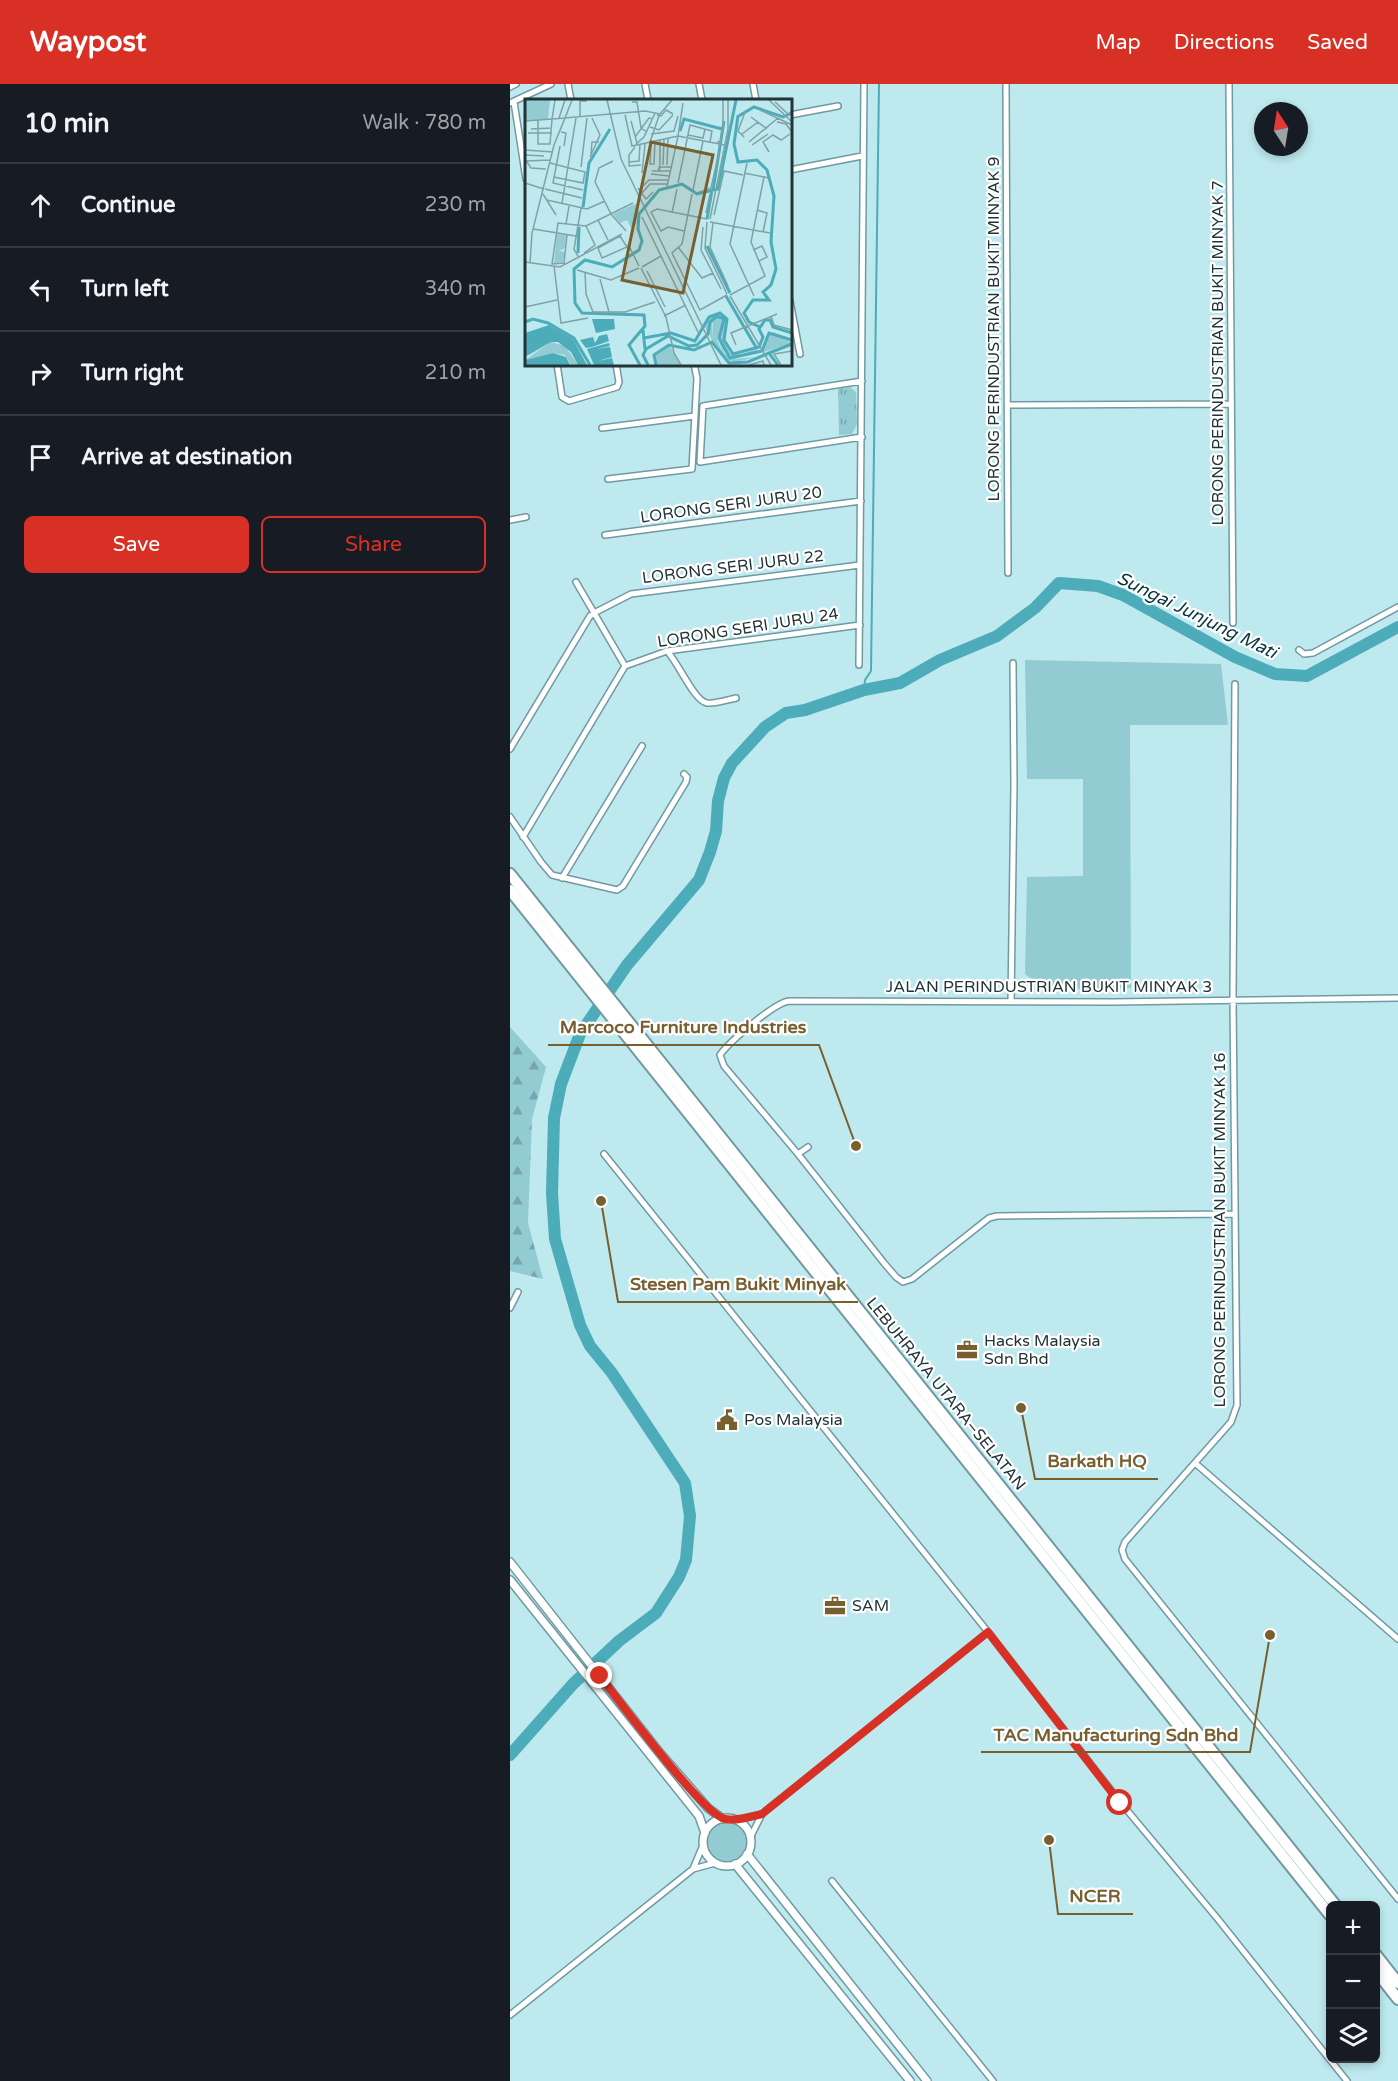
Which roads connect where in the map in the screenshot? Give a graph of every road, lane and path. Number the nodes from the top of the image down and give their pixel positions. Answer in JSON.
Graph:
{"nodes":[{"id":1,"x":516,"y":84,"type":"edge"},
{"id":2,"x":551,"y":84,"type":"edge"},
{"id":3,"x":568,"y":84,"type":"edge"},
{"id":4,"x":645,"y":84,"type":"edge"},
{"id":5,"x":699,"y":84,"type":"edge"},
{"id":6,"x":753,"y":84,"type":"edge"},
{"id":7,"x":864,"y":84,"type":"edge"},
{"id":8,"x":1006,"y":84,"type":"edge"},
{"id":9,"x":1229,"y":84,"type":"edge"},
{"id":10,"x":510,"y":87,"type":"edge"},
{"id":11,"x":571,"y":99,"type":"edge"},
{"id":12,"x":648,"y":99,"type":"edge"},
{"id":13,"x":702,"y":99,"type":"edge"},
{"id":14,"x":756,"y":99,"type":"edge"},
{"id":15,"x":512,"y":102,"type":"edge"},
{"id":16,"x":838,"y":106,"type":"dead end"},
{"id":17,"x":792,"y":115,"type":"edge"},
{"id":18,"x":862,"y":156,"type":"junction"},
{"id":19,"x":792,"y":170,"type":"edge"},
{"id":20,"x":525,"y":174,"type":"edge"},
{"id":21,"x":792,"y":312,"type":"edge"},
{"id":22,"x":800,"y":354,"type":"dead end"},
{"id":23,"x":557,"y":366,"type":"edge"},
{"id":24,"x":616,"y":366,"type":"edge"},
{"id":25,"x":694,"y":366,"type":"edge"},
{"id":26,"x":862,"y":381,"type":"junction"},
{"id":27,"x":1231,"y":404,"type":"junction"},
{"id":28,"x":1008,"y":405,"type":"junction"},
{"id":29,"x":695,"y":416,"type":"junction"},
{"id":30,"x":602,"y":428,"type":"dead end"},
{"id":31,"x":862,"y":437,"type":"junction"},
{"id":32,"x":608,"y":479,"type":"dead end"},
{"id":33,"x":861,"y":501,"type":"junction"},
{"id":34,"x":526,"y":517,"type":"dead end"},
{"id":35,"x":510,"y":520,"type":"edge"},
{"id":36,"x":605,"y":535,"type":"dead end"},
{"id":37,"x":860,"y":565,"type":"junction"},
{"id":38,"x":1008,"y":573,"type":"dead end"},
{"id":39,"x":576,"y":582,"type":"dead end"},
{"id":40,"x":1398,"y":607,"type":"edge"},
{"id":41,"x":594,"y":613,"type":"junction"},
{"id":42,"x":1233,"y":623,"type":"dead end"},
{"id":43,"x":860,"y":625,"type":"junction"},
{"id":44,"x":1299,"y":650,"type":"dead end"},
{"id":45,"x":667,"y":651,"type":"junction"},
{"id":46,"x":1013,"y":663,"type":"dead end"},
{"id":47,"x":860,"y":665,"type":"dead end"},
{"id":48,"x":625,"y":666,"type":"junction"},
{"id":49,"x":1235,"y":684,"type":"dead end"},
{"id":50,"x":736,"y":698,"type":"dead end"},
{"id":51,"x":642,"y":746,"type":"dead end"},
{"id":52,"x":510,"y":749,"type":"edge"},
{"id":53,"x":684,"y":774,"type":"dead end"},
{"id":54,"x":510,"y":817,"type":"edge"},
{"id":55,"x":523,"y":837,"type":"junction"},
{"id":56,"x":510,"y":874,"type":"edge"},
{"id":57,"x":562,"y":878,"type":"junction"},
{"id":58,"x":510,"y":890,"type":"edge"},
{"id":59,"x":594,"y":987,"type":"junction"},
{"id":60,"x":1398,"y":998,"type":"edge"},
{"id":61,"x":1233,"y":1000,"type":"junction"},
{"id":62,"x":1011,"y":1002,"type":"junction"},
{"id":63,"x":611,"y":1008,"type":"junction"},
{"id":64,"x":808,"y":1147,"type":"dead end"},
{"id":65,"x":604,"y":1154,"type":"dead end"},
{"id":66,"x":798,"y":1154,"type":"junction"},
{"id":67,"x":1234,"y":1214,"type":"junction"},
{"id":68,"x":518,"y":1292,"type":"dead end"},
{"id":69,"x":510,"y":1308,"type":"edge"},
{"id":70,"x":1195,"y":1463,"type":"junction"},
{"id":71,"x":510,"y":1562,"type":"edge"},
{"id":72,"x":510,"y":1580,"type":"edge"},
{"id":73,"x":988,"y":1632,"type":"junction"},
{"id":74,"x":1398,"y":1639,"type":"edge"},
{"id":75,"x":762,"y":1814,"type":"junction"},
{"id":76,"x":723,"y":1819,"type":"junction"},
{"id":77,"x":735,"y":1820,"type":"junction"},
{"id":78,"x":705,"y":1833,"type":"junction"},
{"id":79,"x":750,"y":1838,"type":"junction"},
{"id":80,"x":703,"y":1845,"type":"junction"},
{"id":81,"x":747,"y":1854,"type":"junction"},
{"id":82,"x":715,"y":1863,"type":"junction"},
{"id":83,"x":735,"y":1864,"type":"junction"},
{"id":84,"x":693,"y":1869,"type":"junction"},
{"id":85,"x":832,"y":1881,"type":"dead end"},
{"id":86,"x":1398,"y":1899,"type":"edge"},
{"id":87,"x":1333,"y":1901,"type":"edge"},
{"id":88,"x":1326,"y":1910,"type":"edge"},
{"id":89,"x":1377,"y":1955,"type":"edge"},
{"id":90,"x":1380,"y":1976,"type":"edge"},
{"id":91,"x":1398,"y":1983,"type":"edge"},
{"id":92,"x":1398,"y":1999,"type":"edge"},
{"id":93,"x":510,"y":2015,"type":"edge"},
{"id":94,"x":910,"y":2081,"type":"edge"},
{"id":95,"x":927,"y":2081,"type":"edge"},
{"id":96,"x":993,"y":2081,"type":"edge"},
{"id":97,"x":1347,"y":2081,"type":"edge"}],
"edges":[{"from":1,"to":10,"type":"street"},
{"from":2,"to":15,"type":"street"},
{"from":3,"to":11,"type":"street"},
{"from":4,"to":12,"type":"street"},
{"from":5,"to":13,"type":"street"},
{"from":6,"to":14,"type":"street"},
{"from":7,"to":18,"type":"street"},
{"from":8,"to":28,"type":"street","name":"LORONG PERINDUSTRIAN BUKIT MINYAK 9"},
{"from":9,"to":27,"type":"street","name":"LORONG PERINDUSTRIAN BUKIT MINYAK 7"},
{"from":15,"to":20,"type":"street"},
{"from":16,"to":17,"type":"street"},
{"from":18,"to":19,"type":"street"},
{"from":18,"to":26,"type":"street"},
{"from":21,"to":22,"type":"street"},
{"from":23,"to":24,"type":"street"},
{"from":25,"to":29,"type":"street"},
{"from":26,"to":31,"type":"street"},
{"from":26,"to":31,"type":"street"},
{"from":27,"to":28,"type":"street"},
{"from":27,"to":42,"type":"street","name":"LORONG PERINDUSTRIAN BUKIT MINYAK 7"},
{"from":28,"to":38,"type":"street","name":"LORONG PERINDUSTRIAN BUKIT MINYAK 9"},
{"from":29,"to":30,"type":"street"},
{"from":29,"to":32,"type":"street"},
{"from":31,"to":33,"type":"street"},
{"from":33,"to":36,"type":"street","name":"LORONG SERI JURU 20"},
{"from":33,"to":37,"type":"street"},
{"from":34,"to":35,"type":"street"},
{"from":37,"to":41,"type":"street","name":"LORONG SERI JURU 22"},
{"from":37,"to":43,"type":"street"},
{"from":39,"to":41,"type":"street"},
{"from":40,"to":44,"type":"street"},
{"from":41,"to":48,"type":"street"},
{"from":41,"to":52,"type":"street","name":"LORONG SERI JURU 22"},
{"from":43,"to":45,"type":"street","name":"LORONG SERI JURU 24"},
{"from":43,"to":47,"type":"street"},
{"from":45,"to":48,"type":"street","name":"LORONG SERI JURU 24"},
{"from":45,"to":50,"type":"street"},
{"from":46,"to":62,"type":"street"},
{"from":48,"to":55,"type":"street"},
{"from":49,"to":61,"type":"street","name":"LORONG PERINDUSTRIAN BUKIT MINYAK 16"},
{"from":51,"to":57,"type":"street"},
{"from":53,"to":57,"type":"street"},
{"from":54,"to":55,"type":"street"},
{"from":55,"to":57,"type":"street"},
{"from":56,"to":59,"type":"highway","name":"LEBUHRAYA UTARA–SELATAN"},
{"from":58,"to":59,"type":"highway","name":"LEBUHRAYA UTARA–SELATAN"},
{"from":59,"to":63,"type":"highway","name":"LEBUHRAYA UTARA–SELATAN"},
{"from":60,"to":61,"type":"street","name":"JALAN PERINDUSTRIAN BUKIT MINYAK 3"},
{"from":61,"to":62,"type":"street","name":"JALAN PERINDUSTRIAN BUKIT MINYAK 3"},
{"from":61,"to":67,"type":"street","name":"LORONG PERINDUSTRIAN BUKIT MINYAK 16"},
{"from":62,"to":66,"type":"street","name":"JALAN PERINDUSTRIAN BUKIT MINYAK 3"},
{"from":63,"to":87,"type":"highway","name":"LEBUHRAYA UTARA–SELATAN"},
{"from":63,"to":88,"type":"highway","name":"LEBUHRAYA UTARA–SELATAN"},
{"from":64,"to":66,"type":"street"},
{"from":65,"to":73,"type":"street"},
{"from":66,"to":67,"type":"street"},
{"from":67,"to":70,"type":"street","name":"LORONG PERINDUSTRIAN BUKIT MINYAK 16"},
{"from":68,"to":69,"type":"street"},
{"from":70,"to":74,"type":"street"},
{"from":70,"to":86,"type":"street","name":"LORONG PERINDUSTRIAN BUKIT MINYAK 16"},
{"from":71,"to":76,"type":"street"},
{"from":72,"to":78,"type":"street"},
{"from":73,"to":75,"type":"street"},
{"from":73,"to":97,"type":"street"},
{"from":75,"to":77,"type":"street"},
{"from":75,"to":79,"type":"street"},
{"from":76,"to":77,"type":"street"},
{"from":76,"to":78,"type":"street"},
{"from":77,"to":79,"type":"street"},
{"from":78,"to":80,"type":"street"},
{"from":79,"to":81,"type":"street"},
{"from":80,"to":82,"type":"street"},
{"from":80,"to":84,"type":"street"},
{"from":81,"to":83,"type":"street"},
{"from":81,"to":95,"type":"street"},
{"from":82,"to":83,"type":"street"},
{"from":82,"to":84,"type":"street"},
{"from":83,"to":94,"type":"street"},
{"from":84,"to":93,"type":"street"},
{"from":85,"to":96,"type":"street"},
{"from":89,"to":91,"type":"highway"},
{"from":90,"to":92,"type":"highway"}]}
